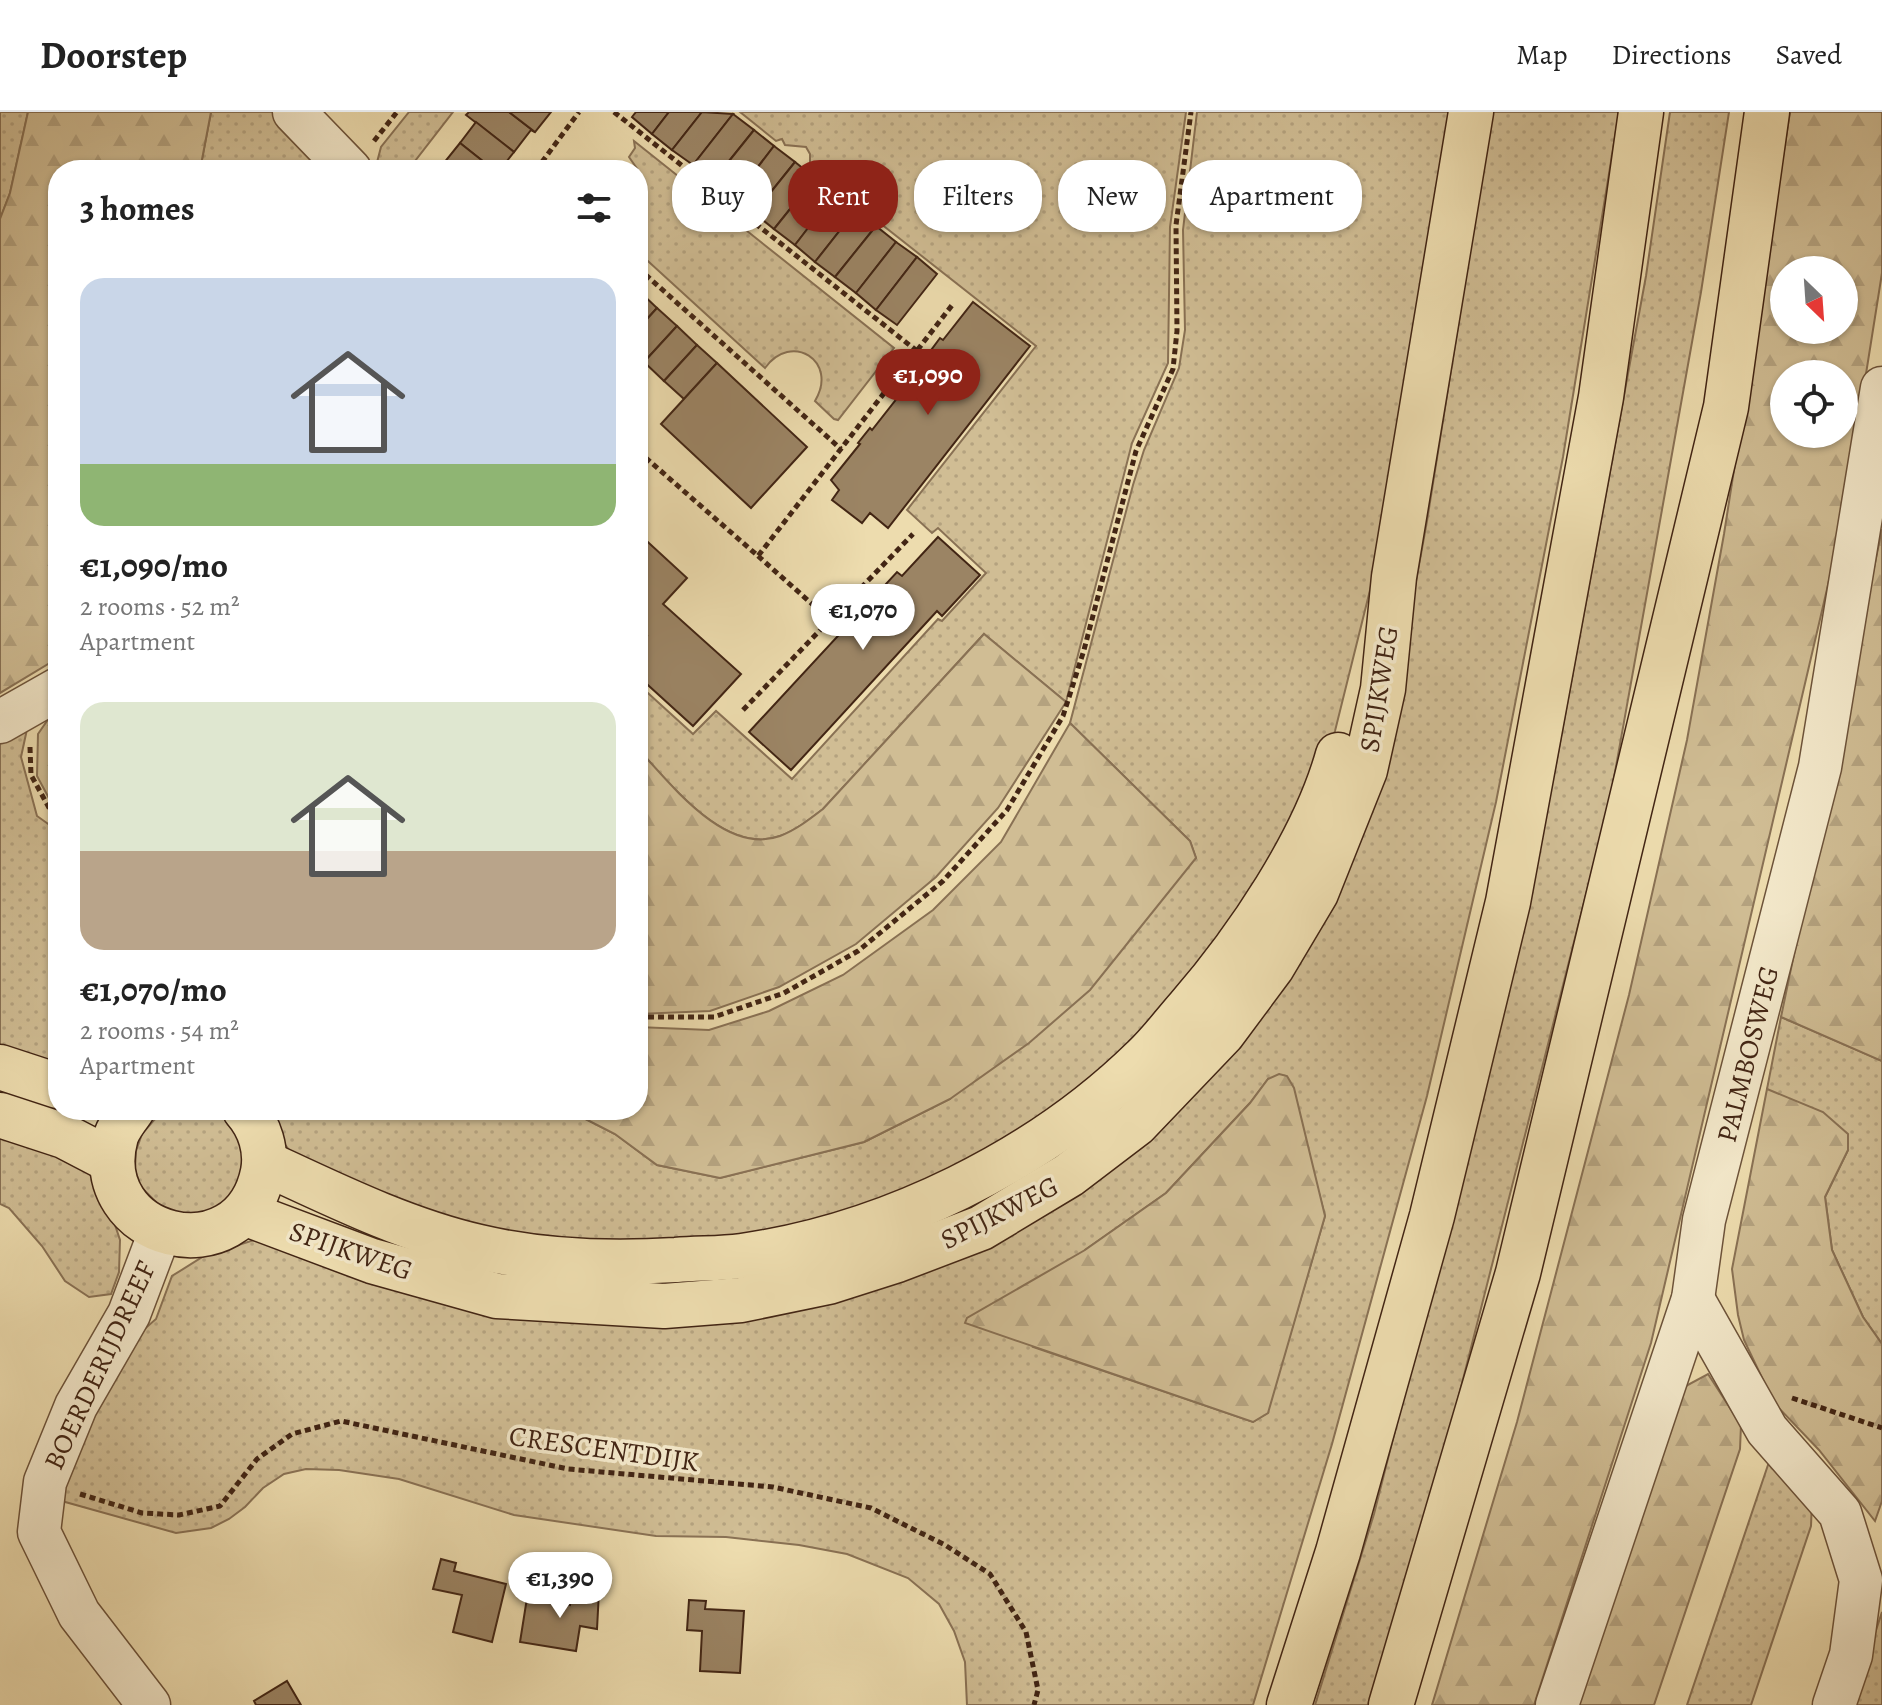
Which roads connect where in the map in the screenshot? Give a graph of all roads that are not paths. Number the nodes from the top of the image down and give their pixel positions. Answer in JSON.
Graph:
{"nodes":[{"id":1,"x":294,"y":112,"type":"edge"},
{"id":2,"x":1471,"y":112,"type":"edge"},
{"id":3,"x":1641,"y":112,"type":"edge"},
{"id":4,"x":1767,"y":112,"type":"edge"},
{"id":5,"x":340,"y":160,"type":"edge"},
{"id":6,"x":1882,"y":388,"type":"edge"},
{"id":7,"x":1394,"y":577,"type":"junction"},
{"id":8,"x":48,"y":695,"type":"edge"},
{"id":9,"x":0,"y":722,"type":"edge"},
{"id":10,"x":0,"y":1067,"type":"edge"},
{"id":11,"x":48,"y":1083,"type":"edge"},
{"id":12,"x":0,"y":1115,"type":"edge"},
{"id":13,"x":125,"y":1120,"type":"edge"},
{"id":14,"x":253,"y":1120,"type":"edge"},
{"id":15,"x":112,"y":1161,"type":"junction"},
{"id":16,"x":265,"y":1163,"type":"junction"},
{"id":17,"x":244,"y":1213,"type":"junction"},
{"id":18,"x":160,"y":1232,"type":"junction"},
{"id":19,"x":1693,"y":1299,"type":"junction"},
{"id":20,"x":149,"y":1705,"type":"edge"},
{"id":21,"x":1289,"y":1705,"type":"edge"},
{"id":22,"x":1391,"y":1705,"type":"edge"},
{"id":23,"x":1557,"y":1705,"type":"edge"},
{"id":24,"x":1834,"y":1705,"type":"edge"}],
"edges":[{"from":1,"to":5,"type":"street"},
{"from":2,"to":7,"type":"main road","name":"SPIJKWEG"},
{"from":3,"to":21,"type":"main road"},
{"from":4,"to":22,"type":"main road"},
{"from":6,"to":19,"type":"street","name":"PALMBOSWEG"},
{"from":7,"to":16,"type":"main road","name":"SPIJKWEG"},
{"from":7,"to":17,"type":"main road","name":"SPIJKWEG"},
{"from":8,"to":9,"type":"street"},
{"from":10,"to":11,"type":"main road"},
{"from":12,"to":15,"type":"main road"},
{"from":13,"to":15,"type":"main road"},
{"from":14,"to":16,"type":"main road"},
{"from":15,"to":18,"type":"main road"},
{"from":16,"to":17,"type":"main road"},
{"from":17,"to":18,"type":"main road"},
{"from":18,"to":20,"type":"street","name":"BOERDERIJDREEF"},
{"from":19,"to":23,"type":"street","name":"PALMBOSWEG"},
{"from":19,"to":24,"type":"street"}]}
